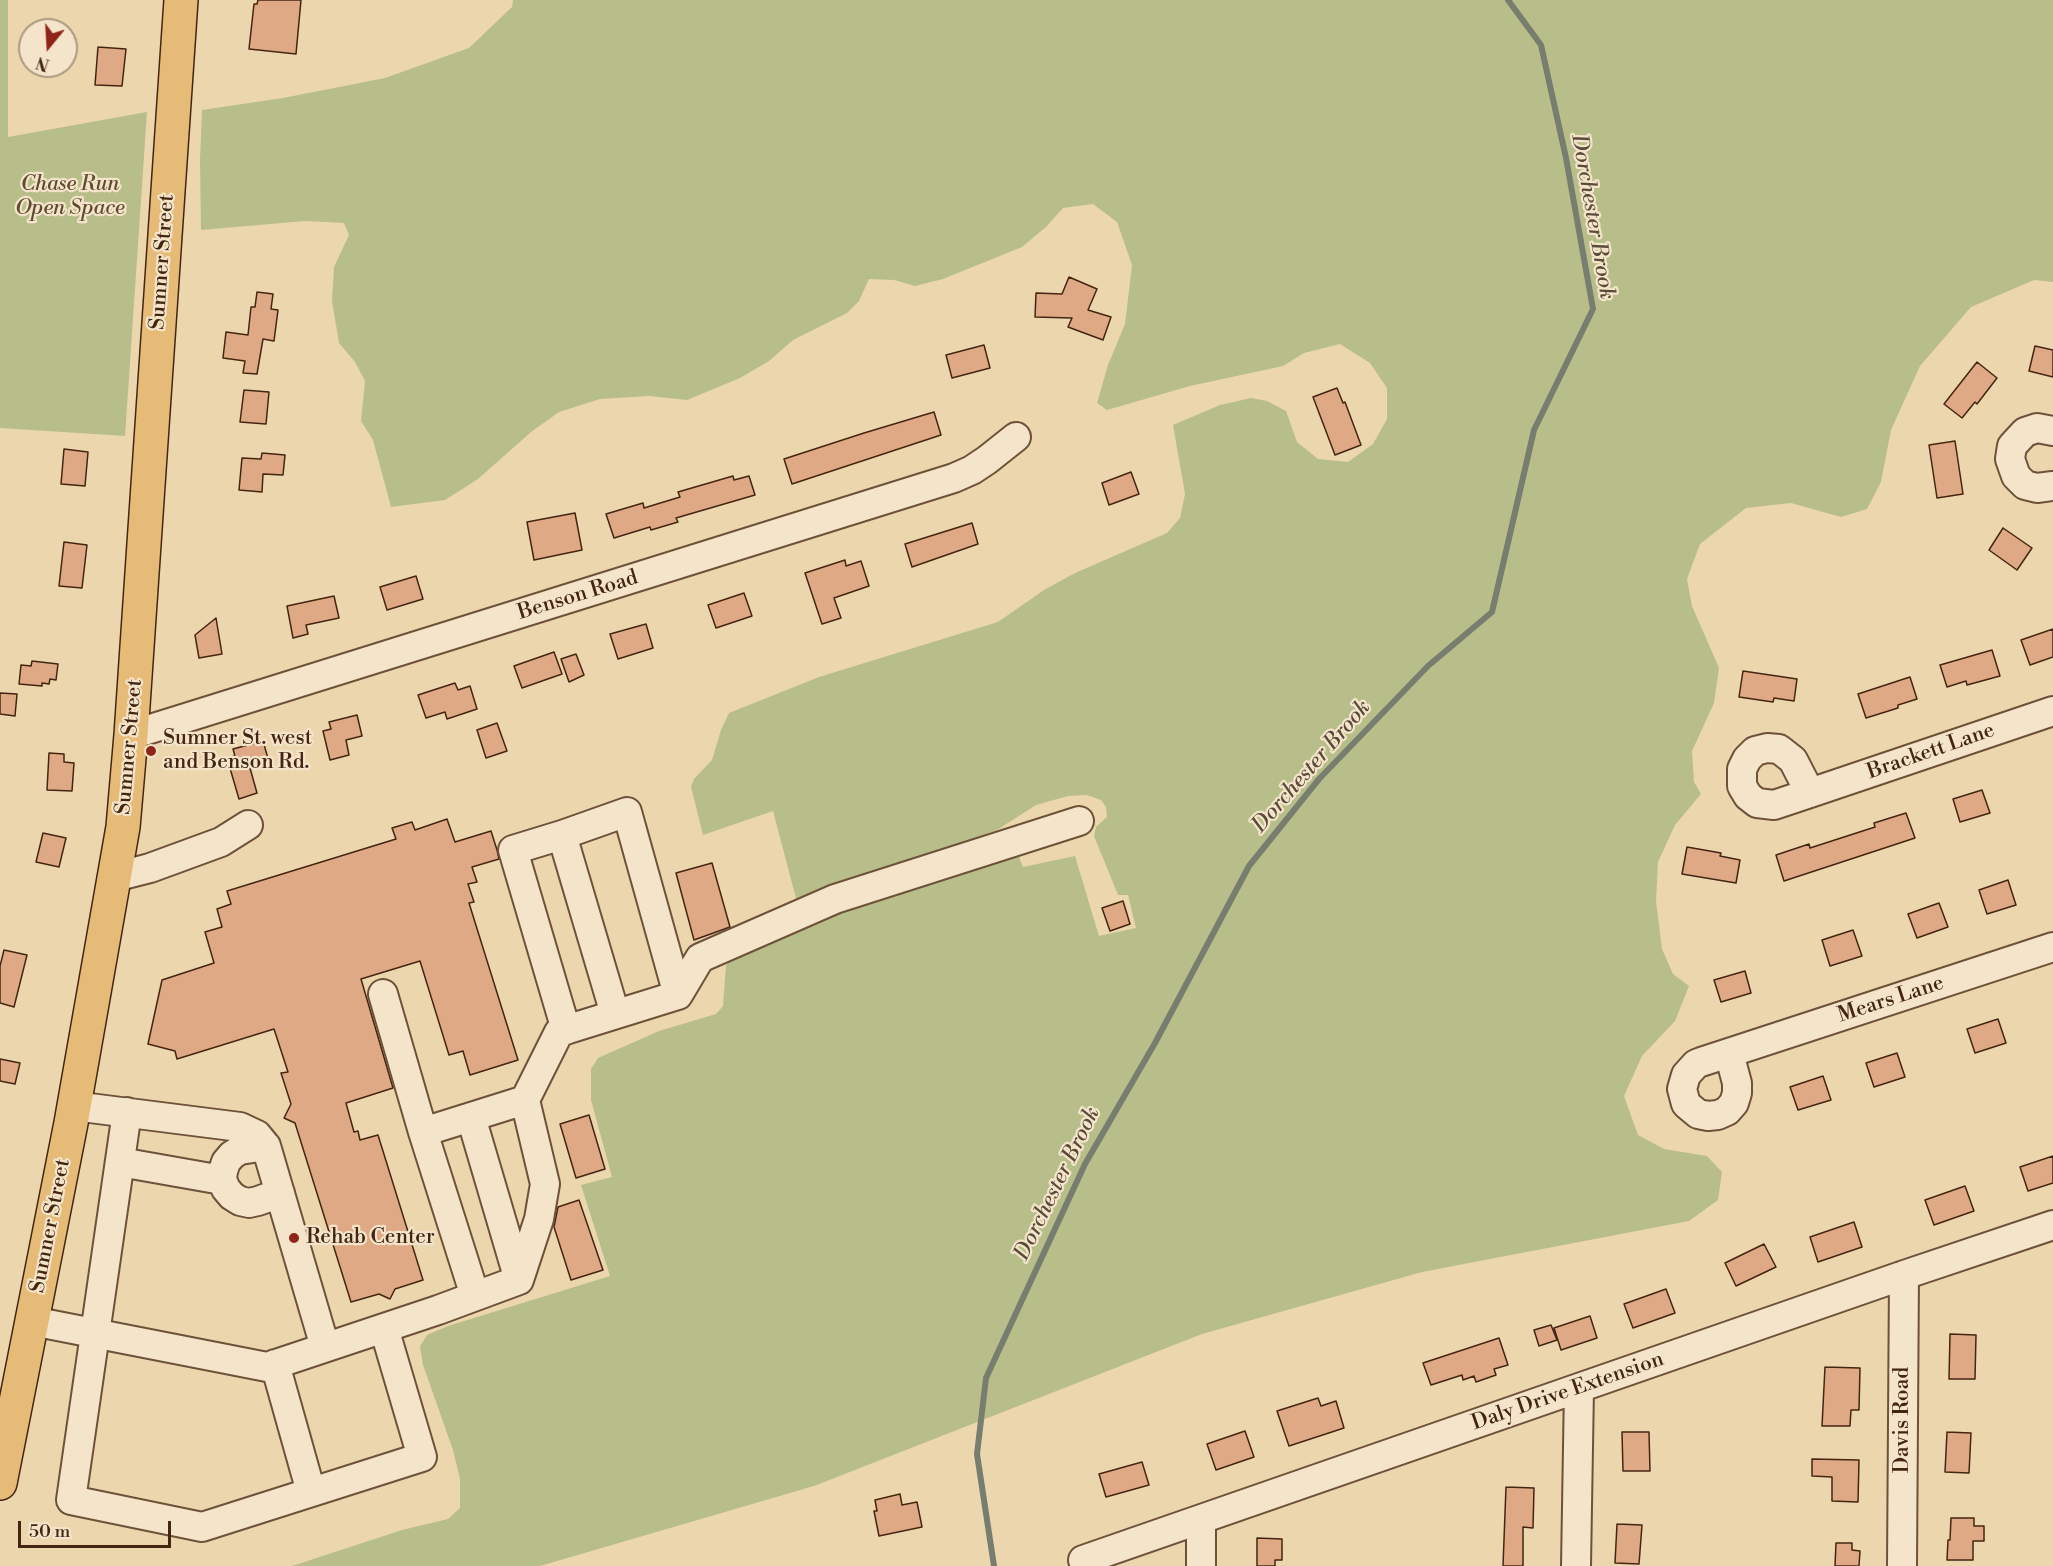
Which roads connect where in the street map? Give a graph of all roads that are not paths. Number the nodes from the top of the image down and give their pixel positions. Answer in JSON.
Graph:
{"nodes":[{"id":1,"x":181,"y":0,"type":"edge"},
{"id":2,"x":2053,"y":431,"type":"edge"},
{"id":3,"x":1016,"y":437,"type":"dead end"},
{"id":4,"x":2053,"y":486,"type":"edge"},
{"id":5,"x":2053,"y":711,"type":"edge"},
{"id":6,"x":131,"y":735,"type":"junction"},
{"id":7,"x":1810,"y":793,"type":"dead end"},
{"id":8,"x":1079,"y":821,"type":"dead end"},
{"id":9,"x":248,"y":825,"type":"dead end"},
{"id":10,"x":562,"y":835,"type":"junction"},
{"id":11,"x":115,"y":877,"type":"junction"},
{"id":12,"x":2053,"y":947,"type":"edge"},
{"id":13,"x":383,"y":994,"type":"dead end"},
{"id":14,"x":678,"y":995,"type":"junction"},
{"id":15,"x":615,"y":1014,"type":"junction"},
{"id":16,"x":566,"y":1030,"type":"junction"},
{"id":17,"x":1729,"y":1053,"type":"dead end"},
{"id":18,"x":525,"y":1100,"type":"junction"},
{"id":19,"x":74,"y":1106,"type":"junction"},
{"id":20,"x":127,"y":1112,"type":"junction"},
{"id":21,"x":471,"y":1117,"type":"junction"},
{"id":22,"x":423,"y":1132,"type":"junction"},
{"id":23,"x":266,"y":1146,"type":"junction"},
{"id":24,"x":120,"y":1162,"type":"junction"},
{"id":25,"x":222,"y":1180,"type":"junction"},
{"id":26,"x":280,"y":1193,"type":"junction"},
{"id":27,"x":2053,"y":1225,"type":"edge"},
{"id":28,"x":1904,"y":1275,"type":"junction"},
{"id":29,"x":519,"y":1280,"type":"junction"},
{"id":30,"x":475,"y":1296,"type":"junction"},
{"id":31,"x":32,"y":1321,"type":"junction"},
{"id":32,"x":384,"y":1328,"type":"junction"},
{"id":33,"x":95,"y":1333,"type":"junction"},
{"id":34,"x":325,"y":1347,"type":"junction"},
{"id":35,"x":275,"y":1364,"type":"junction"},
{"id":36,"x":1579,"y":1388,"type":"junction"},
{"id":37,"x":0,"y":1484,"type":"edge"},
{"id":38,"x":311,"y":1492,"type":"junction"},
{"id":39,"x":1201,"y":1520,"type":"junction"},
{"id":40,"x":1083,"y":1560,"type":"dead end"},
{"id":41,"x":1201,"y":1566,"type":"edge"},
{"id":42,"x":1576,"y":1566,"type":"edge"},
{"id":43,"x":1902,"y":1566,"type":"edge"}],
"edges":[{"from":1,"to":6,"type":"main road","name":"Sumner Street"},
{"from":2,"to":4,"type":"street"},
{"from":3,"to":6,"type":"street","name":"Benson Road"},
{"from":5,"to":7,"type":"street","name":"Brackett Lane"},
{"from":6,"to":11,"type":"main road","name":"Sumner Street"},
{"from":8,"to":14,"type":"street"},
{"from":9,"to":11,"type":"street"},
{"from":10,"to":14,"type":"street"},
{"from":10,"to":15,"type":"street"},
{"from":10,"to":16,"type":"street"},
{"from":11,"to":19,"type":"main road","name":"Sumner Street"},
{"from":12,"to":17,"type":"street","name":"Mears Lane"},
{"from":13,"to":22,"type":"street"},
{"from":14,"to":15,"type":"street"},
{"from":15,"to":16,"type":"street"},
{"from":16,"to":18,"type":"street"},
{"from":18,"to":21,"type":"street"},
{"from":18,"to":29,"type":"street"},
{"from":19,"to":20,"type":"street"},
{"from":19,"to":31,"type":"main road","name":"Sumner Street"},
{"from":20,"to":23,"type":"street"},
{"from":20,"to":24,"type":"street"},
{"from":21,"to":22,"type":"street"},
{"from":21,"to":29,"type":"street"},
{"from":22,"to":30,"type":"street"},
{"from":23,"to":25,"type":"street"},
{"from":23,"to":26,"type":"street"},
{"from":24,"to":25,"type":"street"},
{"from":24,"to":33,"type":"street"},
{"from":25,"to":26,"type":"street"},
{"from":26,"to":34,"type":"street"},
{"from":27,"to":28,"type":"street","name":"Daly Drive Extension"},
{"from":28,"to":36,"type":"street","name":"Daly Drive Extension"},
{"from":28,"to":43,"type":"street","name":"Davis Road"},
{"from":29,"to":30,"type":"street"},
{"from":30,"to":32,"type":"street"},
{"from":31,"to":33,"type":"street"},
{"from":31,"to":37,"type":"main road","name":"Sumner Street"},
{"from":32,"to":34,"type":"street"},
{"from":32,"to":38,"type":"street"},
{"from":33,"to":35,"type":"street"},
{"from":33,"to":38,"type":"street"},
{"from":34,"to":35,"type":"street"},
{"from":35,"to":38,"type":"street"},
{"from":36,"to":39,"type":"street","name":"Daly Drive Extension"},
{"from":36,"to":42,"type":"street"},
{"from":39,"to":40,"type":"street","name":"Daly Drive Extension"},
{"from":39,"to":41,"type":"street"}]}
